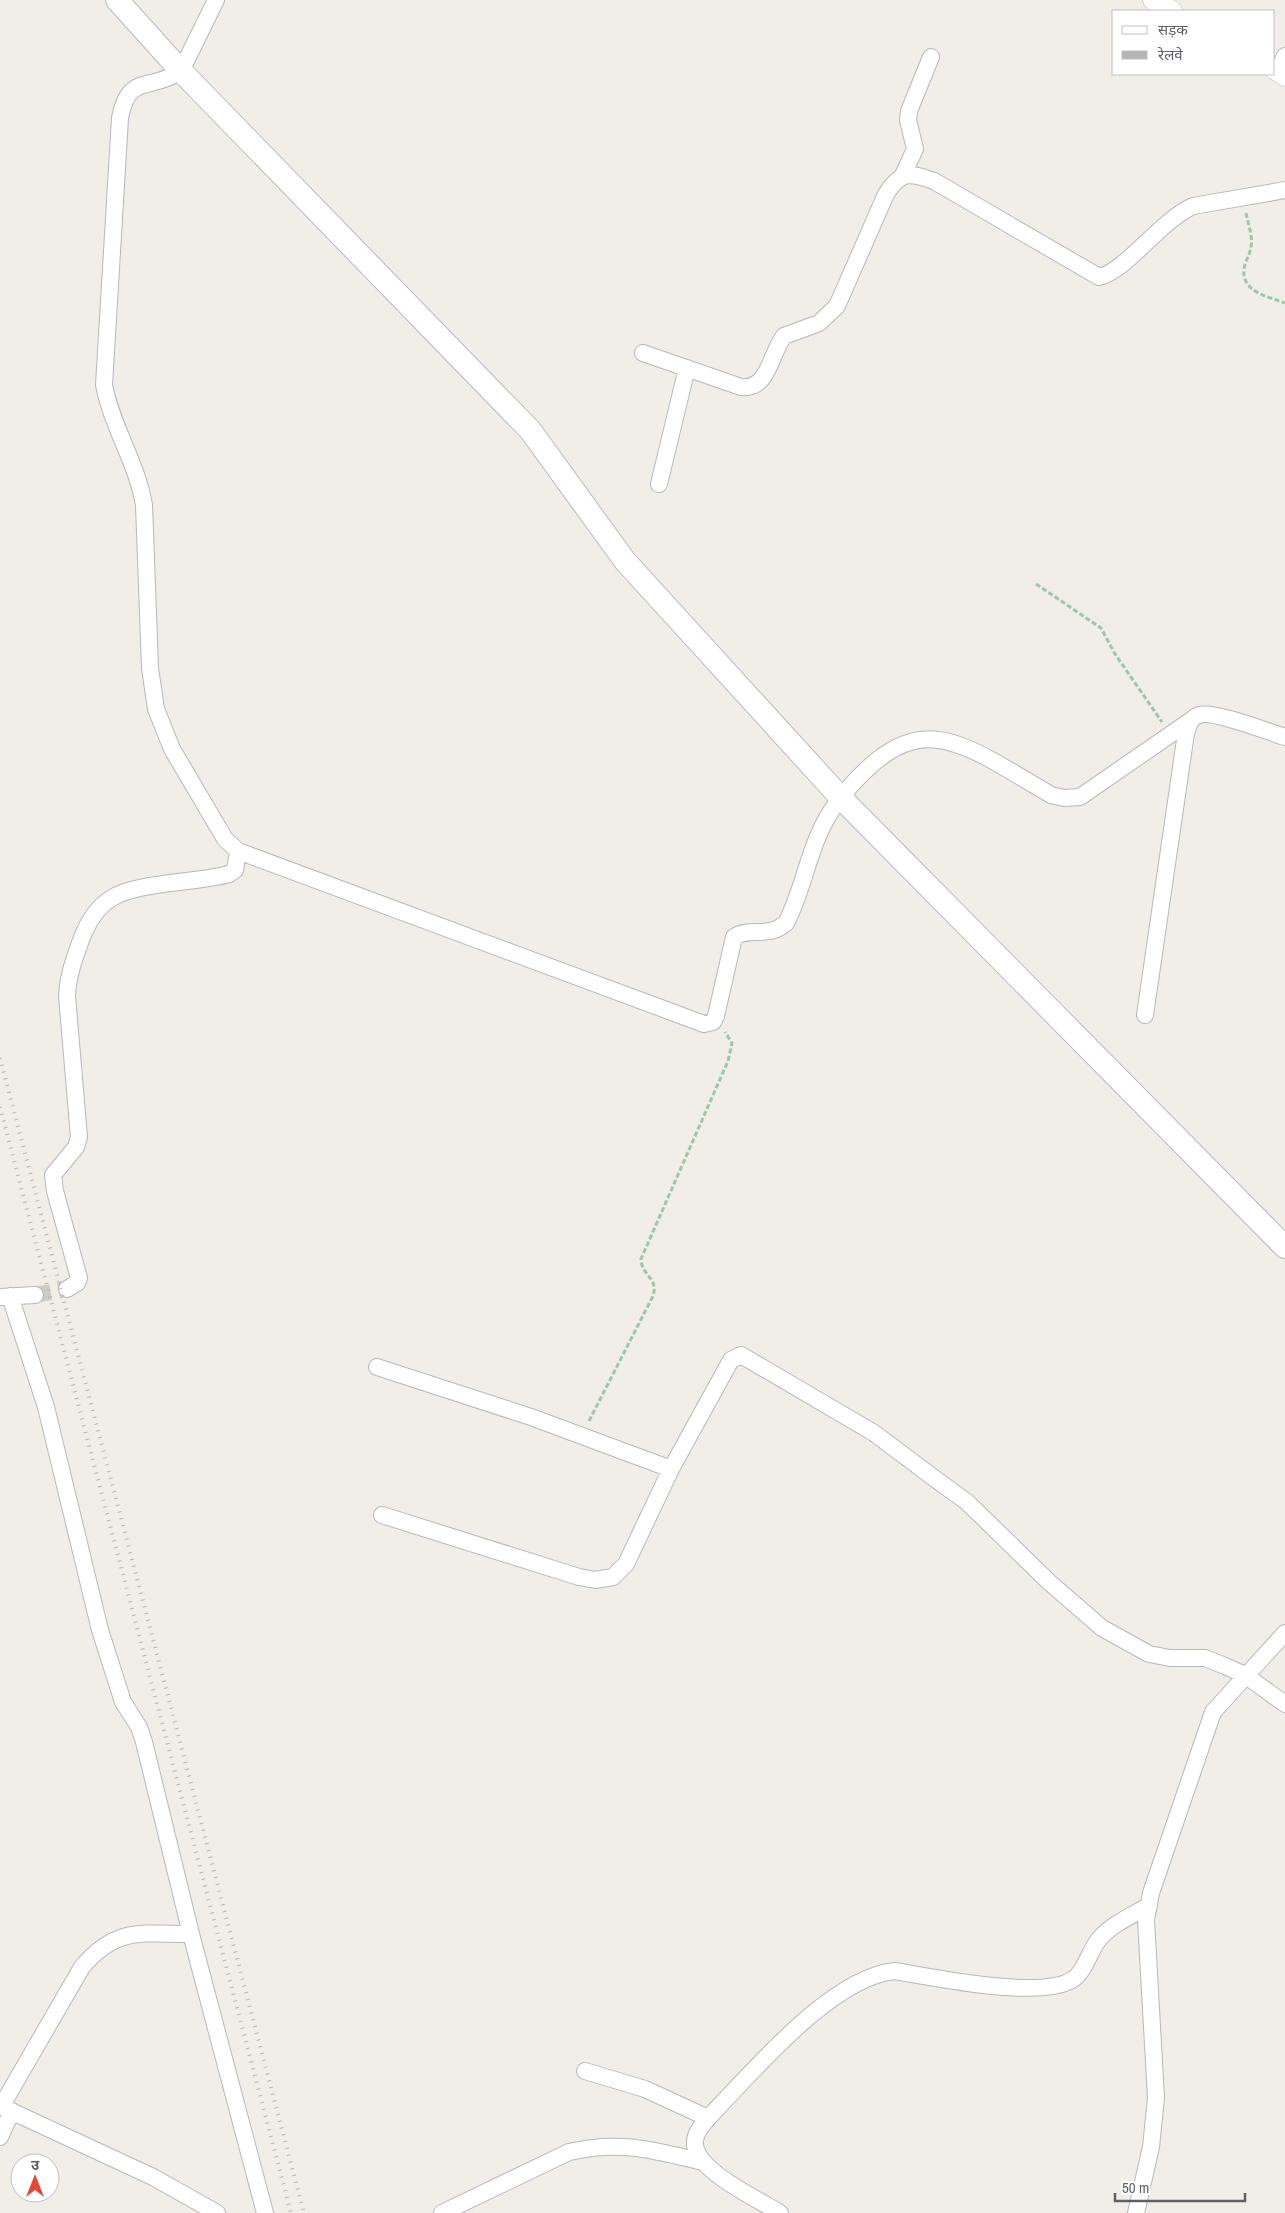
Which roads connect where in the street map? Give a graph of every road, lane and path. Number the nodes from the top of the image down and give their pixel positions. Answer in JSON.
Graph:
{"nodes":[{"id":1,"x":118,"y":0,"type":"edge"},
{"id":2,"x":216,"y":0,"type":"edge"},
{"id":3,"x":1153,"y":0,"type":"edge"},
{"id":4,"x":1170,"y":10,"type":"edge"},
{"id":5,"x":931,"y":57,"type":"dead end"},
{"id":6,"x":181,"y":71,"type":"junction"},
{"id":7,"x":903,"y":175,"type":"junction"},
{"id":8,"x":1285,"y":190,"type":"edge"},
{"id":9,"x":1242,"y":198,"type":"junction"},
{"id":10,"x":1285,"y":303,"type":"edge"},
{"id":11,"x":643,"y":353,"type":"dead end"},
{"id":12,"x":687,"y":368,"type":"junction"},
{"id":13,"x":659,"y":484,"type":"dead end"},
{"id":14,"x":1036,"y":584,"type":"dead end"},
{"id":15,"x":1190,"y":721,"type":"junction"},
{"id":16,"x":1170,"y":735,"type":"junction"},
{"id":17,"x":1285,"y":737,"type":"edge"},
{"id":18,"x":841,"y":798,"type":"junction"},
{"id":19,"x":238,"y":851,"type":"junction"},
{"id":20,"x":1145,"y":1015,"type":"dead end"},
{"id":21,"x":713,"y":1022,"type":"junction"},
{"id":22,"x":1285,"y":1246,"type":"edge"},
{"id":23,"x":67,"y":1289,"type":"dead end"},
{"id":24,"x":35,"y":1295,"type":"tunnel mouth"},
{"id":25,"x":5,"y":1297,"type":"edge"},
{"id":26,"x":377,"y":1367,"type":"dead end"},
{"id":27,"x":582,"y":1435,"type":"junction"},
{"id":28,"x":671,"y":1469,"type":"junction"},
{"id":29,"x":382,"y":1515,"type":"dead end"},
{"id":30,"x":1285,"y":1634,"type":"edge"},
{"id":31,"x":1245,"y":1675,"type":"junction"},
{"id":32,"x":1285,"y":1704,"type":"edge"},
{"id":33,"x":1148,"y":1906,"type":"junction"},
{"id":34,"x":191,"y":1934,"type":"junction"},
{"id":35,"x":585,"y":2071,"type":"dead end"},
{"id":36,"x":4,"y":2108,"type":"edge"},
{"id":37,"x":708,"y":2118,"type":"junction"},
{"id":38,"x":0,"y":2137,"type":"edge"},
{"id":39,"x":703,"y":2162,"type":"junction"},
{"id":40,"x":217,"y":2213,"type":"edge"},
{"id":41,"x":266,"y":2213,"type":"edge"},
{"id":42,"x":442,"y":2213,"type":"edge"},
{"id":43,"x":780,"y":2213,"type":"edge"},
{"id":44,"x":1136,"y":2213,"type":"edge"}],
"edges":[{"from":1,"to":6,"type":"main road"},
{"from":2,"to":6,"type":"street"},
{"from":3,"to":4,"type":"street"},
{"from":5,"to":7,"type":"street"},
{"from":6,"to":18,"type":"main road"},
{"from":6,"to":19,"type":"street"},
{"from":7,"to":9,"type":"street"},
{"from":7,"to":12,"type":"street"},
{"from":8,"to":9,"type":"street"},
{"from":9,"to":10,"type":"path"},
{"from":11,"to":12,"type":"street"},
{"from":12,"to":13,"type":"street"},
{"from":14,"to":16,"type":"path"},
{"from":15,"to":16,"type":"street"},
{"from":15,"to":17,"type":"street"},
{"from":15,"to":20,"type":"street"},
{"from":16,"to":18,"type":"street"},
{"from":18,"to":21,"type":"street"},
{"from":18,"to":22,"type":"main road"},
{"from":19,"to":21,"type":"street"},
{"from":19,"to":23,"type":"street"},
{"from":21,"to":27,"type":"path"},
{"from":24,"to":25,"type":"street"},
{"from":25,"to":34,"type":"street"},
{"from":26,"to":27,"type":"street"},
{"from":27,"to":28,"type":"street"},
{"from":28,"to":29,"type":"street"},
{"from":28,"to":31,"type":"street"},
{"from":30,"to":31,"type":"street"},
{"from":31,"to":32,"type":"street"},
{"from":31,"to":33,"type":"street"},
{"from":33,"to":37,"type":"street"},
{"from":33,"to":44,"type":"street"},
{"from":34,"to":36,"type":"street"},
{"from":34,"to":41,"type":"street"},
{"from":35,"to":37,"type":"street"},
{"from":36,"to":38,"type":"street"},
{"from":36,"to":40,"type":"street"},
{"from":37,"to":39,"type":"street"},
{"from":39,"to":42,"type":"street"},
{"from":39,"to":43,"type":"street"}]}
